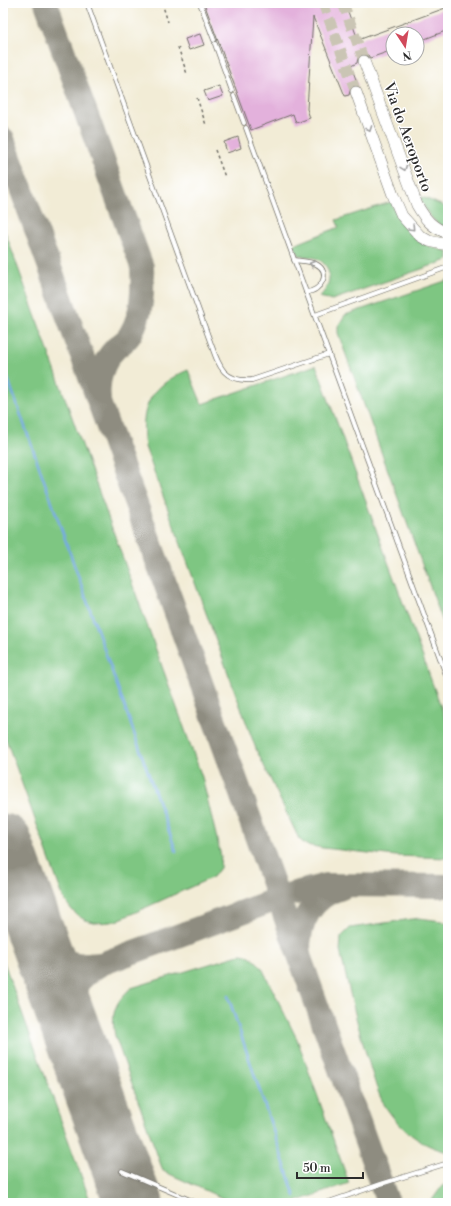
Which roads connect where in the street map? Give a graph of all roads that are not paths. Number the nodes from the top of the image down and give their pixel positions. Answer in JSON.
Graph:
{"nodes":[{"id":1,"x":87,"y":3,"type":"edge"},
{"id":2,"x":200,"y":3,"type":"edge"},
{"id":3,"x":364,"y":61,"type":"tunnel mouth"},
{"id":4,"x":356,"y":92,"type":"tunnel mouth"},
{"id":5,"x":448,"y":233,"type":"edge"},
{"id":6,"x":448,"y":245,"type":"edge"},
{"id":7,"x":294,"y":260,"type":"junction"},
{"id":8,"x":448,"y":267,"type":"edge"},
{"id":9,"x":306,"y":292,"type":"junction"},
{"id":10,"x":314,"y":315,"type":"junction"},
{"id":11,"x":329,"y":354,"type":"junction"},
{"id":12,"x":448,"y":680,"type":"edge"},
{"id":13,"x":448,"y":1163,"type":"edge"},
{"id":14,"x":122,"y":1171,"type":"dead end"},
{"id":15,"x":197,"y":1203,"type":"edge"},
{"id":16,"x":326,"y":1203,"type":"edge"}],
"edges":[{"from":1,"to":11,"type":"lane"},
{"from":2,"to":7,"type":"lane"},
{"from":3,"to":5,"type":"street","name":"Via do Aeroporto","one_way":true},
{"from":4,"to":6,"type":"street","one_way":true},
{"from":7,"to":9,"type":"lane"},
{"from":9,"to":7,"type":"lane","one_way":true},
{"from":8,"to":10,"type":"lane"},
{"from":9,"to":10,"type":"lane"},
{"from":10,"to":11,"type":"lane"},
{"from":11,"to":12,"type":"lane"},
{"from":13,"to":16,"type":"lane"},
{"from":14,"to":15,"type":"lane"}]}
